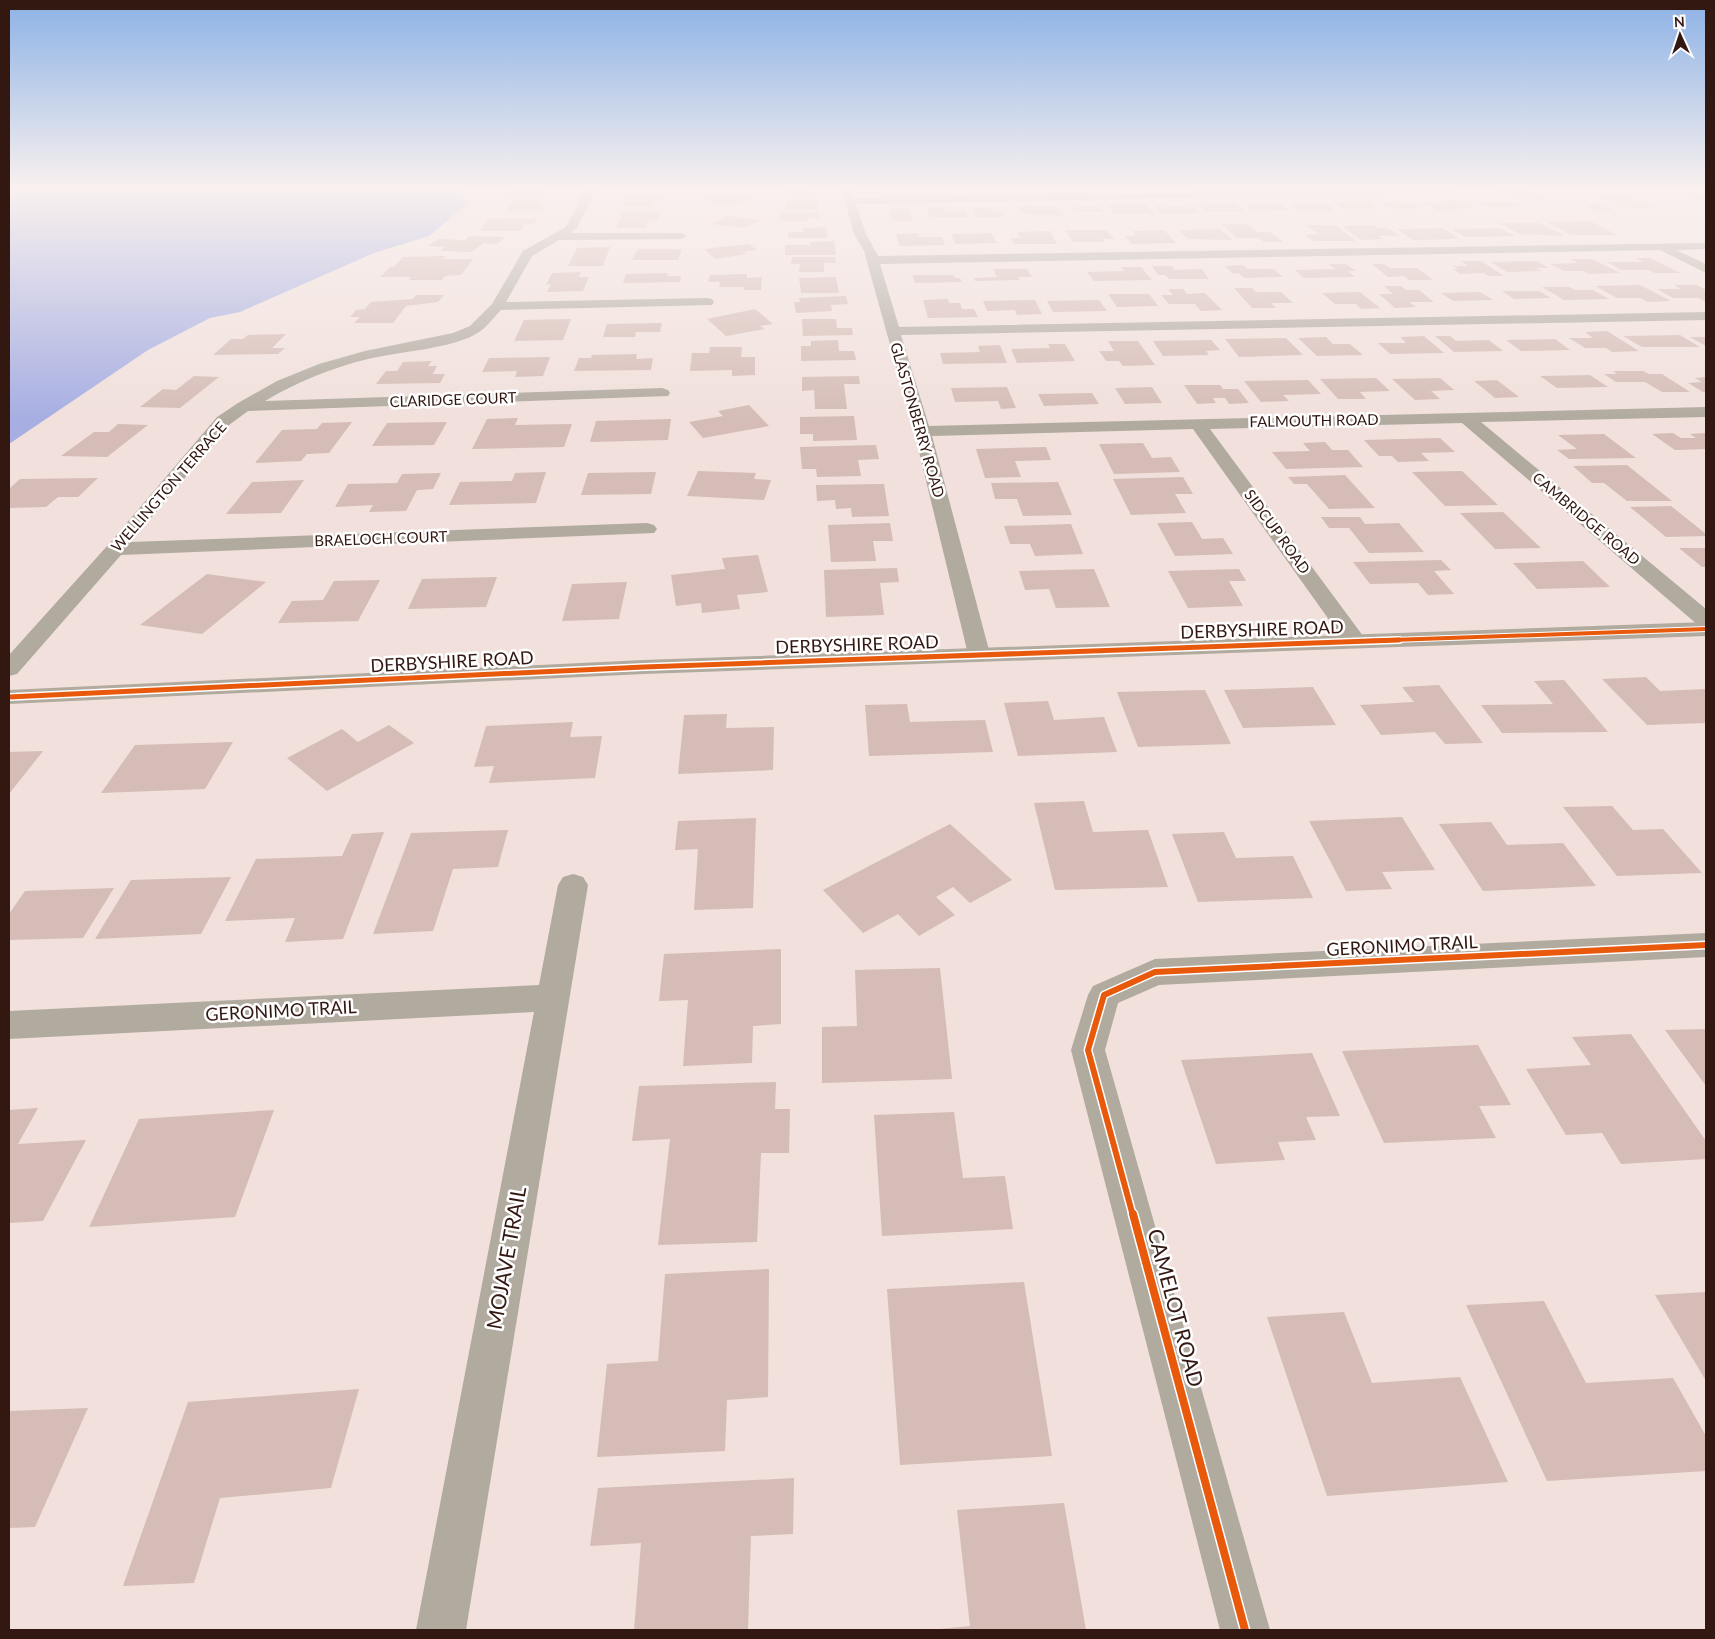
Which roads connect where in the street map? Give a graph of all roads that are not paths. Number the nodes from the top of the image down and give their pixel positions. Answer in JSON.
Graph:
{"nodes":[{"id":1,"x":520,"y":266,"type":"edge"},
{"id":2,"x":874,"y":266,"type":"edge"},
{"id":3,"x":707,"y":302,"type":"dead end"},
{"id":4,"x":496,"y":306,"type":"junction"},
{"id":5,"x":1706,"y":316,"type":"edge"},
{"id":6,"x":892,"y":331,"type":"junction"},
{"id":7,"x":662,"y":393,"type":"dead end"},
{"id":8,"x":244,"y":406,"type":"junction"},
{"id":9,"x":1706,"y":412,"type":"edge"},
{"id":10,"x":1466,"y":418,"type":"junction"},
{"id":11,"x":1198,"y":424,"type":"junction"},
{"id":12,"x":922,"y":430,"type":"junction"},
{"id":13,"x":647,"y":530,"type":"dead end"},
{"id":14,"x":115,"y":550,"type":"junction"},
{"id":15,"x":1706,"y":620,"type":"edge"},
{"id":16,"x":1706,"y":629,"type":"edge"},
{"id":17,"x":1355,"y":640,"type":"junction"},
{"id":18,"x":979,"y":654,"type":"junction"},
{"id":19,"x":9,"y":668,"type":"edge"},
{"id":20,"x":9,"y":697,"type":"edge"},
{"id":21,"x":573,"y":885,"type":"dead end"},
{"id":22,"x":1706,"y":945,"type":"edge"},
{"id":23,"x":1104,"y":995,"type":"joint"},
{"id":24,"x":553,"y":998,"type":"junction"},
{"id":25,"x":9,"y":1025,"type":"edge"},
{"id":26,"x":441,"y":1630,"type":"edge"},
{"id":27,"x":1245,"y":1630,"type":"edge"}],
"edges":[{"from":1,"to":4,"type":"street","name":"WELLINGTON TERRACE"},
{"from":2,"to":6,"type":"street","name":"GLASTONBERRY ROAD"},
{"from":3,"to":4,"type":"street"},
{"from":4,"to":8,"type":"street","name":"WELLINGTON TERRACE"},
{"from":5,"to":6,"type":"street"},
{"from":6,"to":12,"type":"street","name":"GLASTONBERRY ROAD"},
{"from":7,"to":8,"type":"street","name":"CLARIDGE COURT"},
{"from":8,"to":14,"type":"street","name":"WELLINGTON TERRACE"},
{"from":9,"to":10,"type":"street","name":"FALMOUTH ROAD"},
{"from":10,"to":11,"type":"street","name":"FALMOUTH ROAD"},
{"from":10,"to":15,"type":"street","name":"CAMBRIDGE ROAD"},
{"from":11,"to":12,"type":"street","name":"FALMOUTH ROAD"},
{"from":11,"to":17,"type":"street","name":"SIDCUP ROAD"},
{"from":12,"to":18,"type":"street","name":"GLASTONBERRY ROAD"},
{"from":13,"to":14,"type":"street","name":"BRAELOCH COURT"},
{"from":14,"to":19,"type":"street","name":"WELLINGTON TERRACE"},
{"from":16,"to":17,"type":"street","name":"DERBYSHIRE ROAD"},
{"from":17,"to":18,"type":"street","name":"DERBYSHIRE ROAD"},
{"from":18,"to":20,"type":"street","name":"DERBYSHIRE ROAD"},
{"from":21,"to":24,"type":"street","name":"MOJAVE TRAIL"},
{"from":22,"to":23,"type":"street","name":"GERONIMO TRAIL"},
{"from":23,"to":27,"type":"street","name":"CAMELOT ROAD"},
{"from":24,"to":25,"type":"street","name":"GERONIMO TRAIL"},
{"from":24,"to":26,"type":"street","name":"MOJAVE TRAIL"}]}
